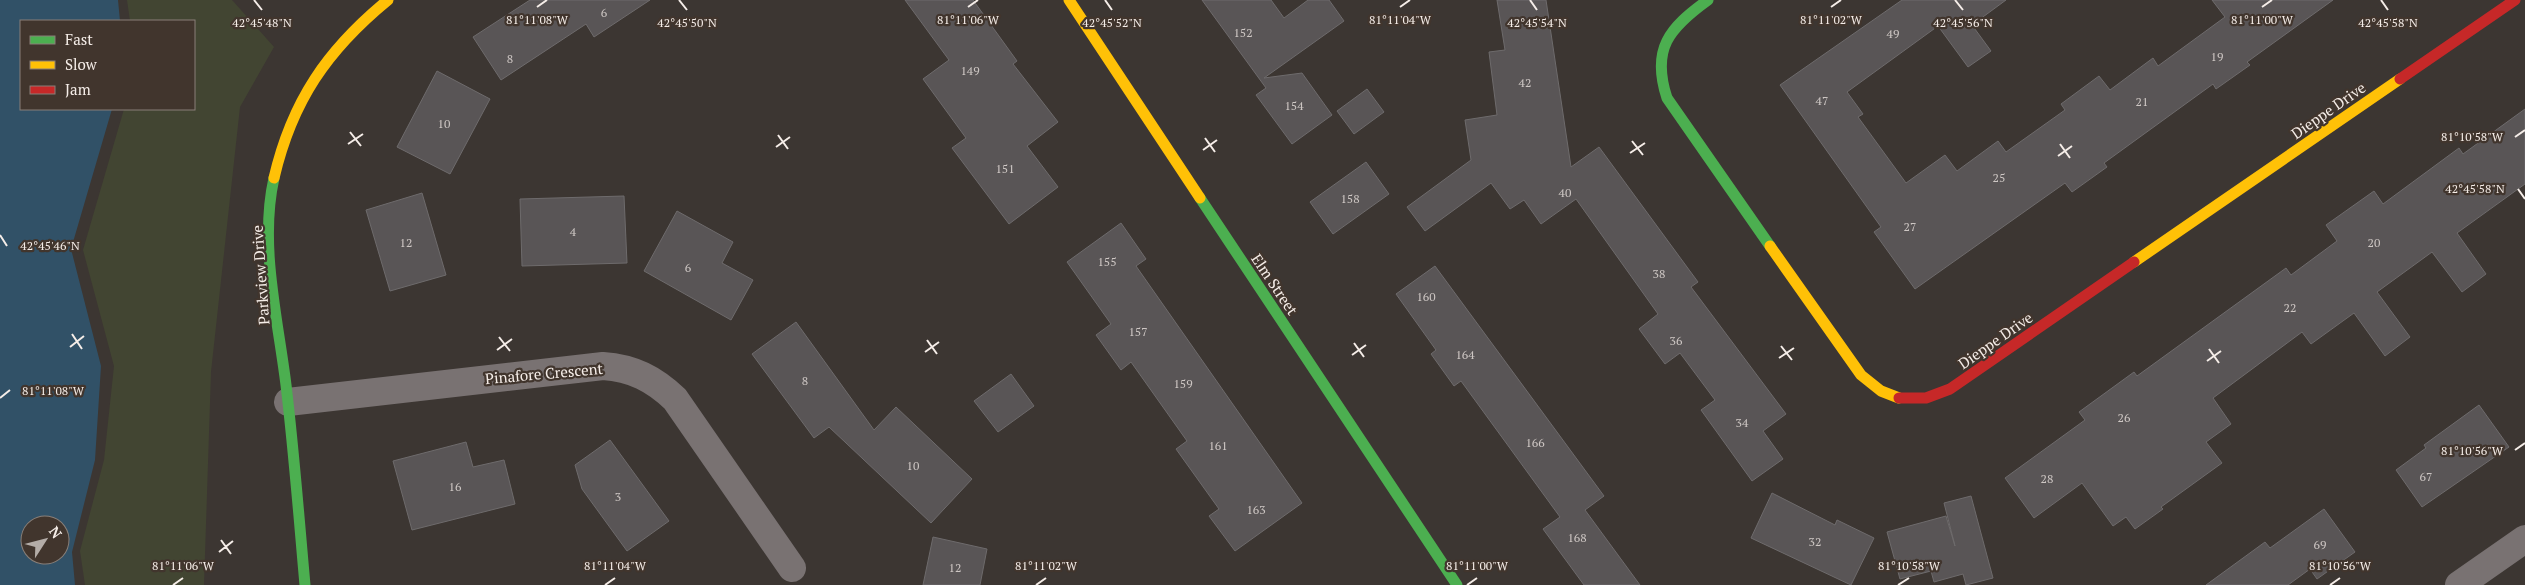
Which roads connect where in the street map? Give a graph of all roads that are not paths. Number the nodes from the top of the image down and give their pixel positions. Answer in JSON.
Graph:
{"nodes":[{"id":1,"x":388,"y":0,"type":"edge"},
{"id":2,"x":1068,"y":0,"type":"edge"},
{"id":3,"x":1708,"y":0,"type":"edge"},
{"id":4,"x":2515,"y":0,"type":"edge"},
{"id":5,"x":288,"y":402,"type":"junction"},
{"id":6,"x":2525,"y":539,"type":"edge"},
{"id":7,"x":792,"y":568,"type":"dead end"},
{"id":8,"x":305,"y":585,"type":"edge"},
{"id":9,"x":1457,"y":585,"type":"edge"},
{"id":10,"x":2459,"y":585,"type":"edge"}],
"edges":[{"from":1,"to":5,"type":"street","name":"Parkview Drive"},
{"from":2,"to":9,"type":"street","name":"Elm Street"},
{"from":3,"to":4,"type":"street","name":"Dieppe Drive"},
{"from":5,"to":7,"type":"street","name":"Pinafore Crescent"},
{"from":5,"to":8,"type":"street","name":"Parkview Drive"},
{"from":6,"to":10,"type":"street"}]}
